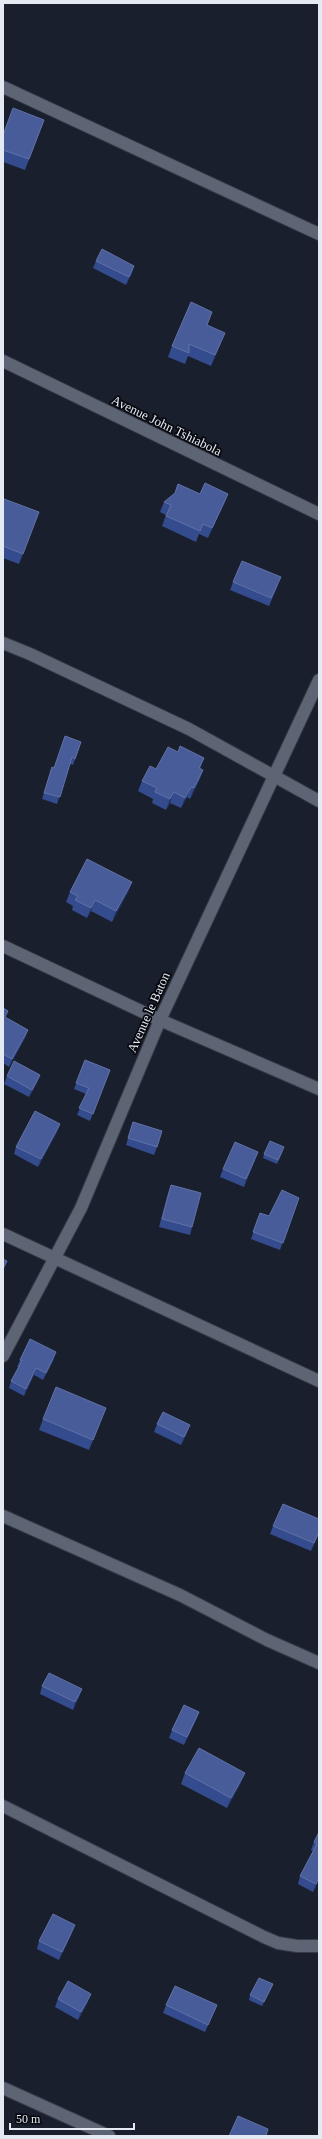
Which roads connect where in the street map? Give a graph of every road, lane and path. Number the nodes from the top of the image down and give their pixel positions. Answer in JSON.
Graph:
{"nodes":[{"id":1,"x":3,"y":87,"type":"edge"},
{"id":2,"x":319,"y":234,"type":"edge"},
{"id":3,"x":3,"y":361,"type":"edge"},
{"id":4,"x":319,"y":514,"type":"edge"},
{"id":5,"x":3,"y":643,"type":"edge"},
{"id":6,"x":319,"y":680,"type":"edge"},
{"id":7,"x":275,"y":775,"type":"junction"},
{"id":8,"x":319,"y":801,"type":"edge"},
{"id":9,"x":3,"y":946,"type":"edge"},
{"id":10,"x":160,"y":1020,"type":"junction"},
{"id":11,"x":319,"y":1089,"type":"edge"},
{"id":12,"x":3,"y":1234,"type":"edge"},
{"id":13,"x":54,"y":1259,"type":"junction"},
{"id":14,"x":3,"y":1356,"type":"edge"},
{"id":15,"x":319,"y":1381,"type":"edge"},
{"id":16,"x":3,"y":1516,"type":"edge"},
{"id":17,"x":319,"y":1663,"type":"edge"},
{"id":18,"x":3,"y":1806,"type":"edge"},
{"id":19,"x":319,"y":1946,"type":"edge"},
{"id":20,"x":3,"y":2088,"type":"edge"},
{"id":21,"x":109,"y":2136,"type":"edge"}],
"edges":[{"from":1,"to":2,"type":"street"},
{"from":3,"to":4,"type":"street","name":"Avenue John Tshiabola"},
{"from":5,"to":7,"type":"street"},
{"from":6,"to":7,"type":"street","name":"Avenue le Baton"},
{"from":7,"to":8,"type":"street"},
{"from":7,"to":10,"type":"street","name":"Avenue le Baton"},
{"from":9,"to":10,"type":"street"},
{"from":10,"to":11,"type":"street"},
{"from":10,"to":13,"type":"street","name":"Avenue le Baton"},
{"from":12,"to":13,"type":"street"},
{"from":13,"to":14,"type":"street","name":"Avenue le Baton"},
{"from":13,"to":15,"type":"street"},
{"from":16,"to":17,"type":"street"},
{"from":18,"to":19,"type":"street"},
{"from":20,"to":21,"type":"street"}]}
